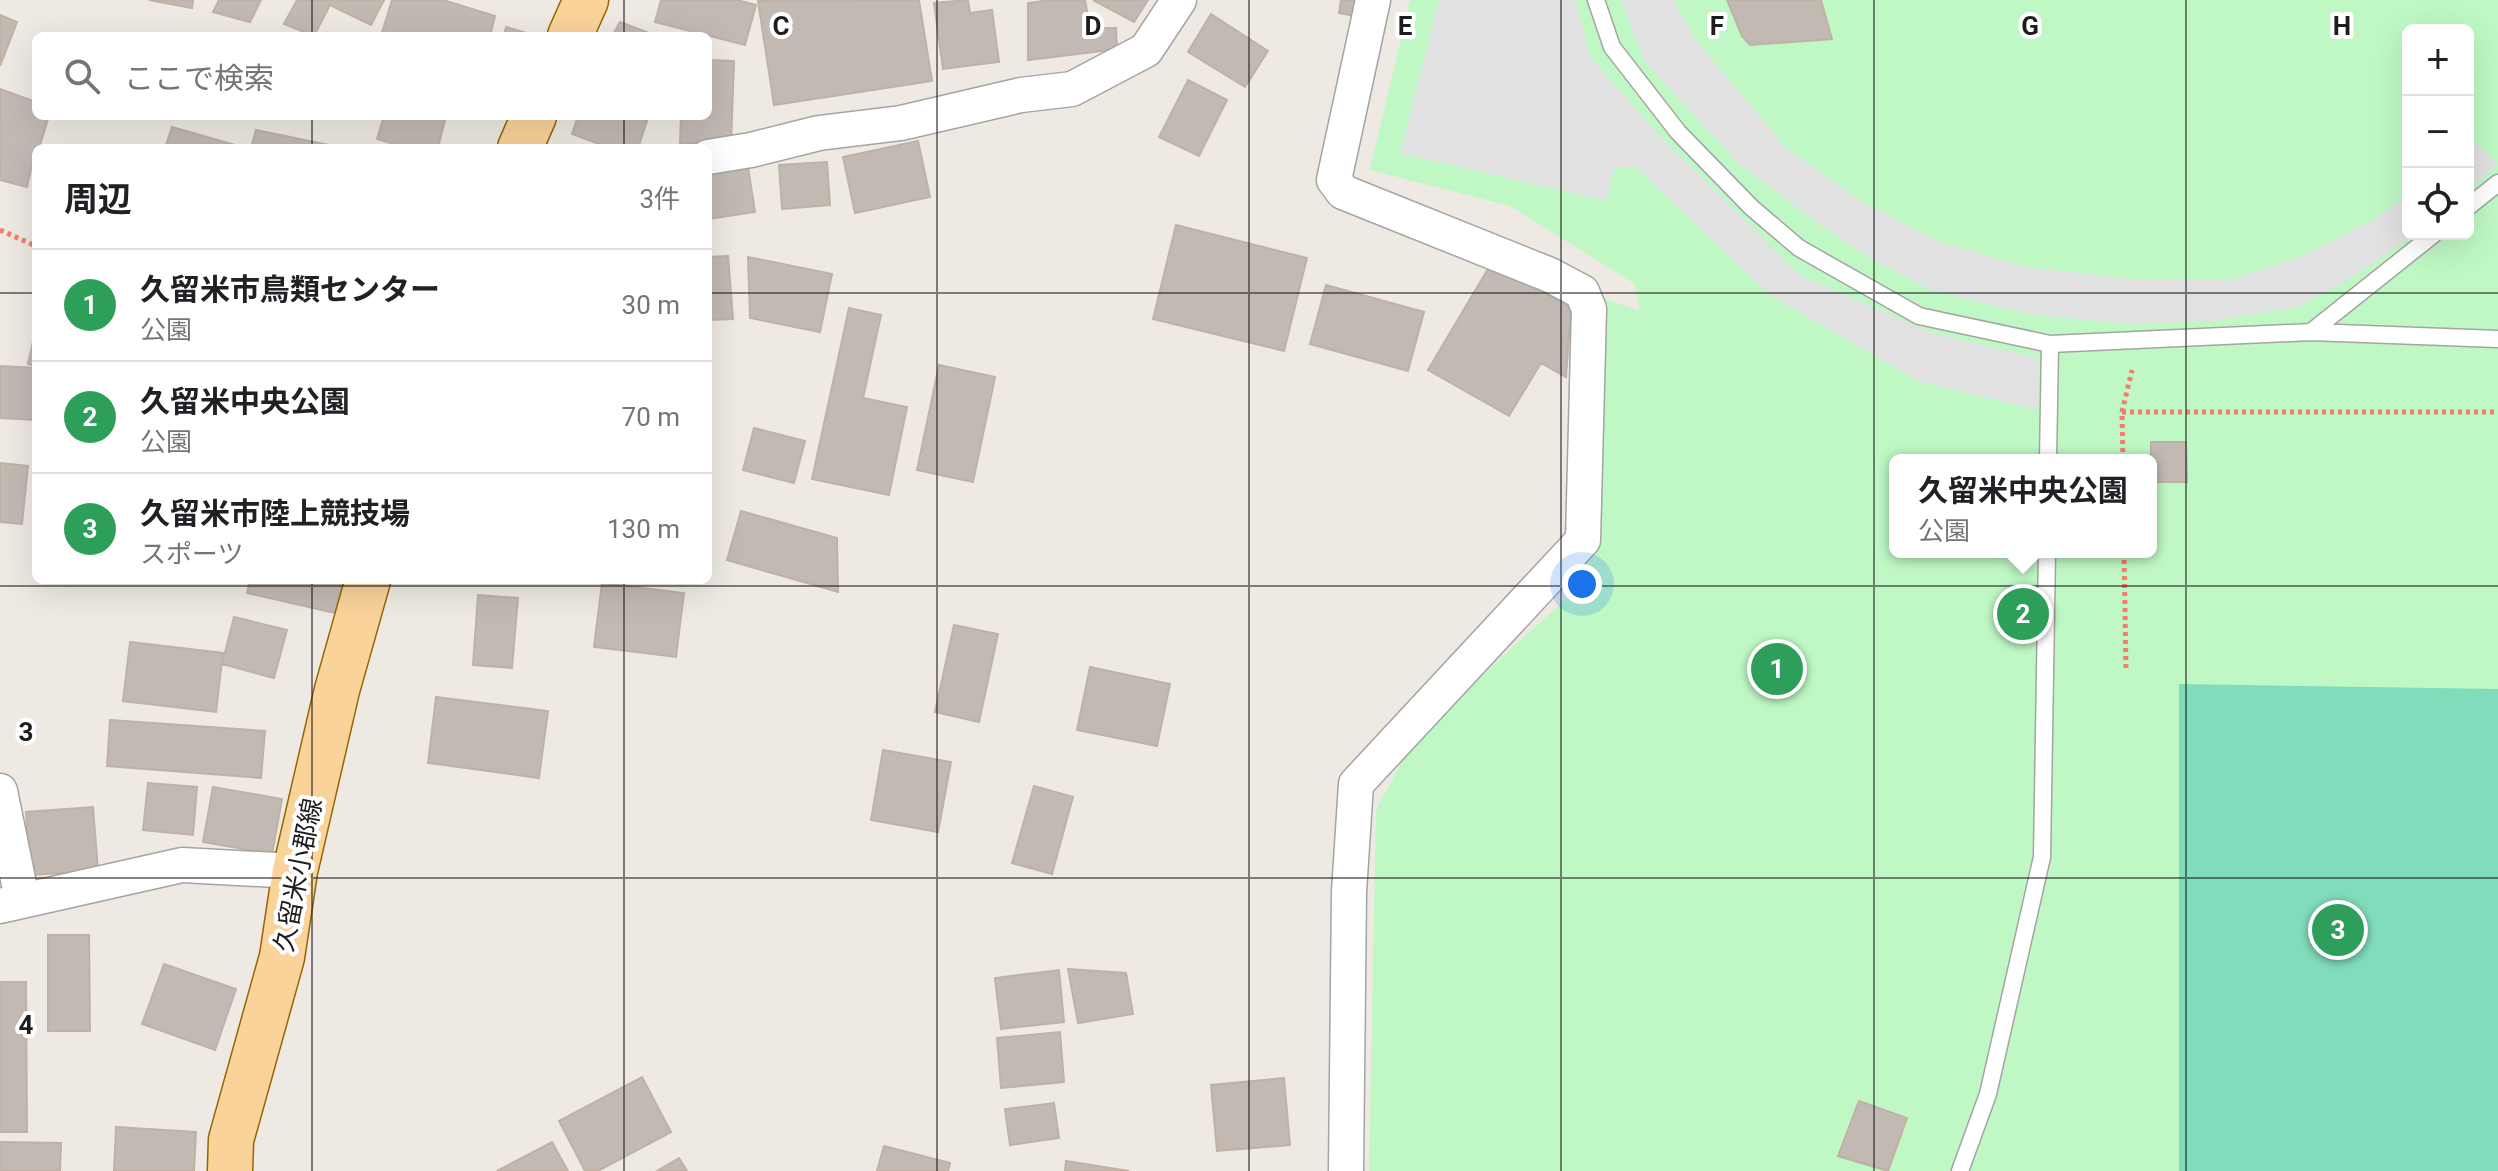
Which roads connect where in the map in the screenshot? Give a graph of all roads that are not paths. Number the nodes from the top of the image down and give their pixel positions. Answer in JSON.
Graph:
{"nodes":[{"id":1,"x":586,"y":0,"type":"edge"},
{"id":2,"x":1179,"y":0,"type":"edge"},
{"id":3,"x":1373,"y":0,"type":"edge"},
{"id":4,"x":1596,"y":0,"type":"edge"},
{"id":5,"x":572,"y":32,"type":"edge"},
{"id":6,"x":532,"y":120,"type":"edge"},
{"id":7,"x":522,"y":144,"type":"edge"},
{"id":8,"x":712,"y":156,"type":"edge"},
{"id":9,"x":2498,"y":183,"type":"edge"},
{"id":10,"x":2474,"y":202,"type":"edge"},
{"id":11,"x":2426,"y":240,"type":"edge"},
{"id":12,"x":2311,"y":332,"type":"junction"},
{"id":13,"x":2498,"y":339,"type":"edge"},
{"id":14,"x":2050,"y":344,"type":"junction"},
{"id":15,"x":2048,"y":454,"type":"edge"},
{"id":16,"x":2047,"y":558,"type":"edge"},
{"id":17,"x":367,"y":584,"type":"edge"},
{"id":18,"x":0,"y":791,"type":"edge"},
{"id":19,"x":295,"y":871,"type":"junction"},
{"id":20,"x":11,"y":902,"type":"edge"},
{"id":21,"x":230,"y":1171,"type":"edge"},
{"id":22,"x":1346,"y":1171,"type":"edge"},
{"id":23,"x":1960,"y":1171,"type":"edge"}],
"edges":[{"from":1,"to":5,"type":"main road"},
{"from":2,"to":8,"type":"street"},
{"from":3,"to":22,"type":"street"},
{"from":4,"to":14,"type":"lane"},
{"from":6,"to":7,"type":"main road"},
{"from":9,"to":10,"type":"lane"},
{"from":11,"to":12,"type":"lane"},
{"from":12,"to":13,"type":"lane"},
{"from":12,"to":14,"type":"lane"},
{"from":14,"to":15,"type":"lane"},
{"from":16,"to":23,"type":"lane"},
{"from":17,"to":19,"type":"main road","name":"久留米小郡線"},
{"from":18,"to":20,"type":"street"},
{"from":19,"to":20,"type":"street"},
{"from":19,"to":21,"type":"main road","name":"久留米小郡線"}]}
